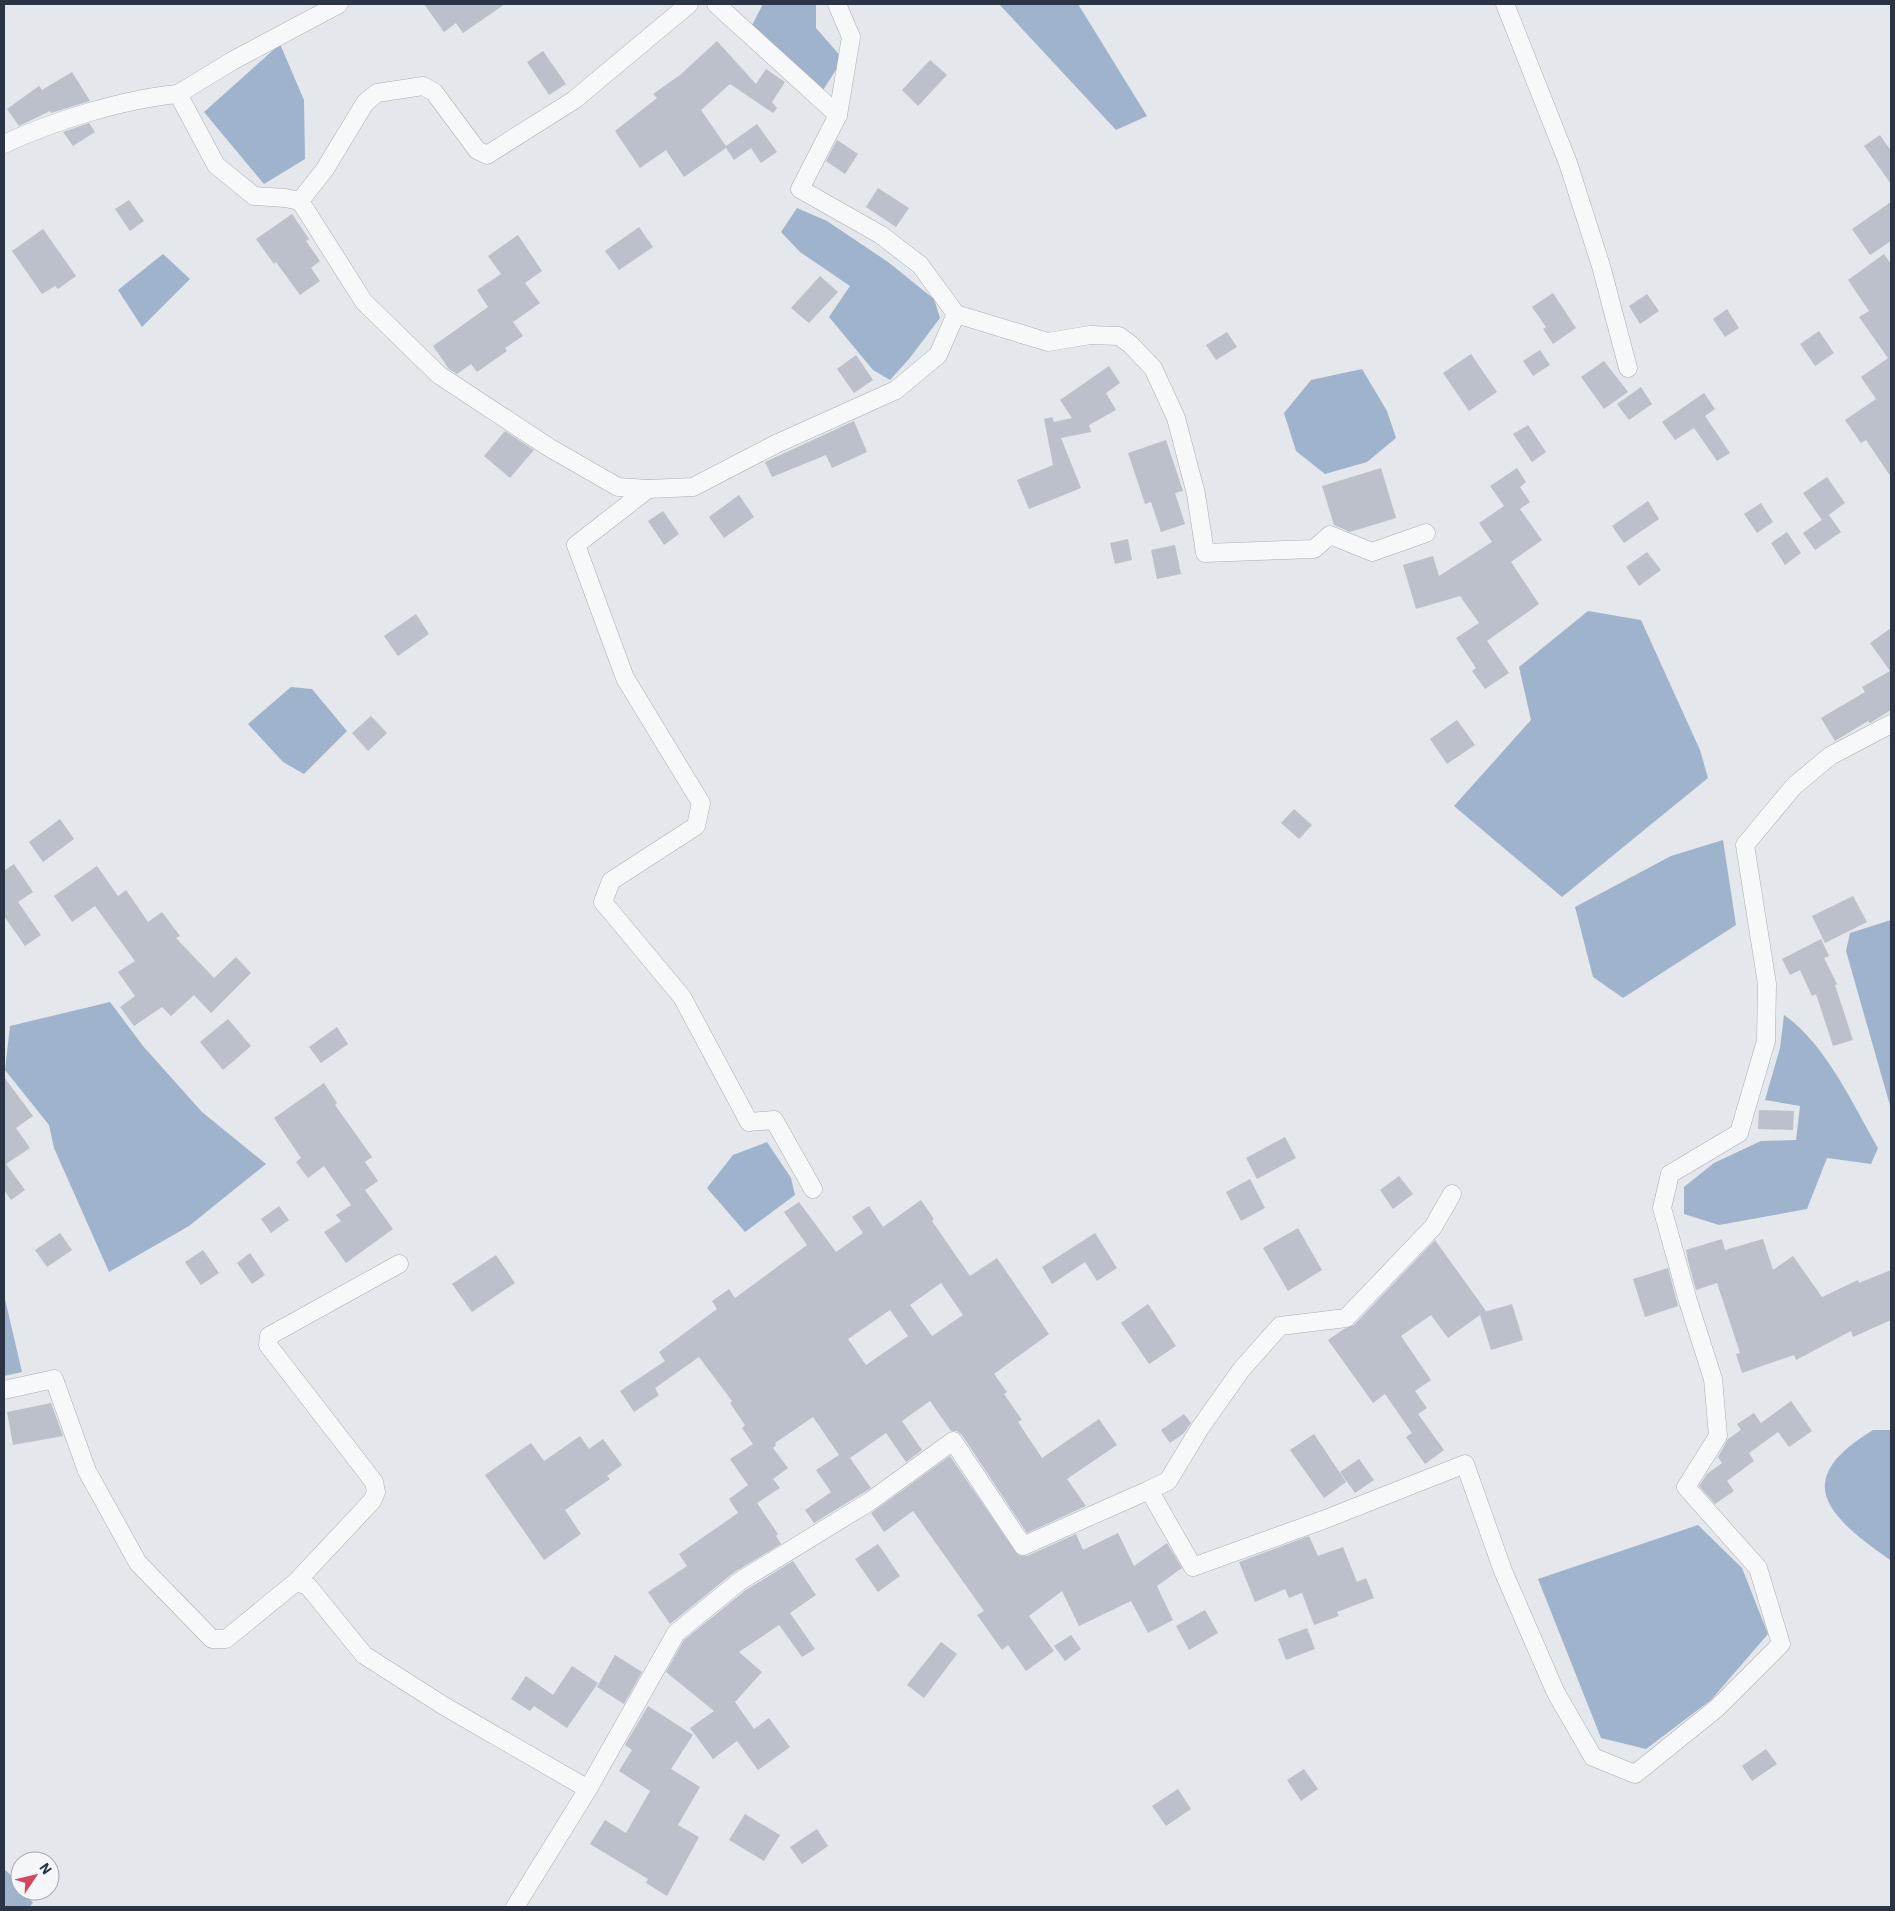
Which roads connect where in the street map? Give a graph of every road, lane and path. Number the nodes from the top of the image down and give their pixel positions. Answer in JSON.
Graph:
{"nodes":[{"id":1,"x":339,"y":4,"type":"edge"},
{"id":2,"x":689,"y":4,"type":"edge"},
{"id":3,"x":716,"y":4,"type":"edge"},
{"id":4,"x":837,"y":4,"type":"edge"},
{"id":5,"x":1505,"y":4,"type":"edge"},
{"id":6,"x":178,"y":94,"type":"junction"},
{"id":7,"x":838,"y":115,"type":"junction"},
{"id":8,"x":4,"y":144,"type":"edge"},
{"id":9,"x":300,"y":201,"type":"junction"},
{"id":10,"x":956,"y":314,"type":"junction"},
{"id":11,"x":1628,"y":368,"type":"dead end"},
{"id":12,"x":648,"y":488,"type":"junction"},
{"id":13,"x":1426,"y":534,"type":"dead end"},
{"id":14,"x":1891,"y":724,"type":"edge"},
{"id":15,"x":813,"y":1189,"type":"dead end"},
{"id":16,"x":1452,"y":1194,"type":"dead end"},
{"id":17,"x":399,"y":1264,"type":"dead end"},
{"id":18,"x":4,"y":1390,"type":"edge"},
{"id":19,"x":1149,"y":1490,"type":"junction"},
{"id":20,"x":296,"y":1582,"type":"junction"},
{"id":21,"x":588,"y":1789,"type":"junction"},
{"id":22,"x":515,"y":1907,"type":"edge"}],
"edges":[{"from":1,"to":6,"type":"street"},
{"from":2,"to":9,"type":"street"},
{"from":3,"to":7,"type":"street"},
{"from":4,"to":7,"type":"street"},
{"from":5,"to":11,"type":"street"},
{"from":6,"to":8,"type":"street"},
{"from":6,"to":9,"type":"street"},
{"from":7,"to":10,"type":"street"},
{"from":9,"to":12,"type":"street"},
{"from":10,"to":12,"type":"street"},
{"from":10,"to":13,"type":"street"},
{"from":12,"to":15,"type":"street"},
{"from":14,"to":19,"type":"street"},
{"from":16,"to":19,"type":"street"},
{"from":17,"to":20,"type":"street"},
{"from":18,"to":20,"type":"street"},
{"from":19,"to":21,"type":"street"},
{"from":20,"to":21,"type":"street"},
{"from":21,"to":22,"type":"street"}]}
